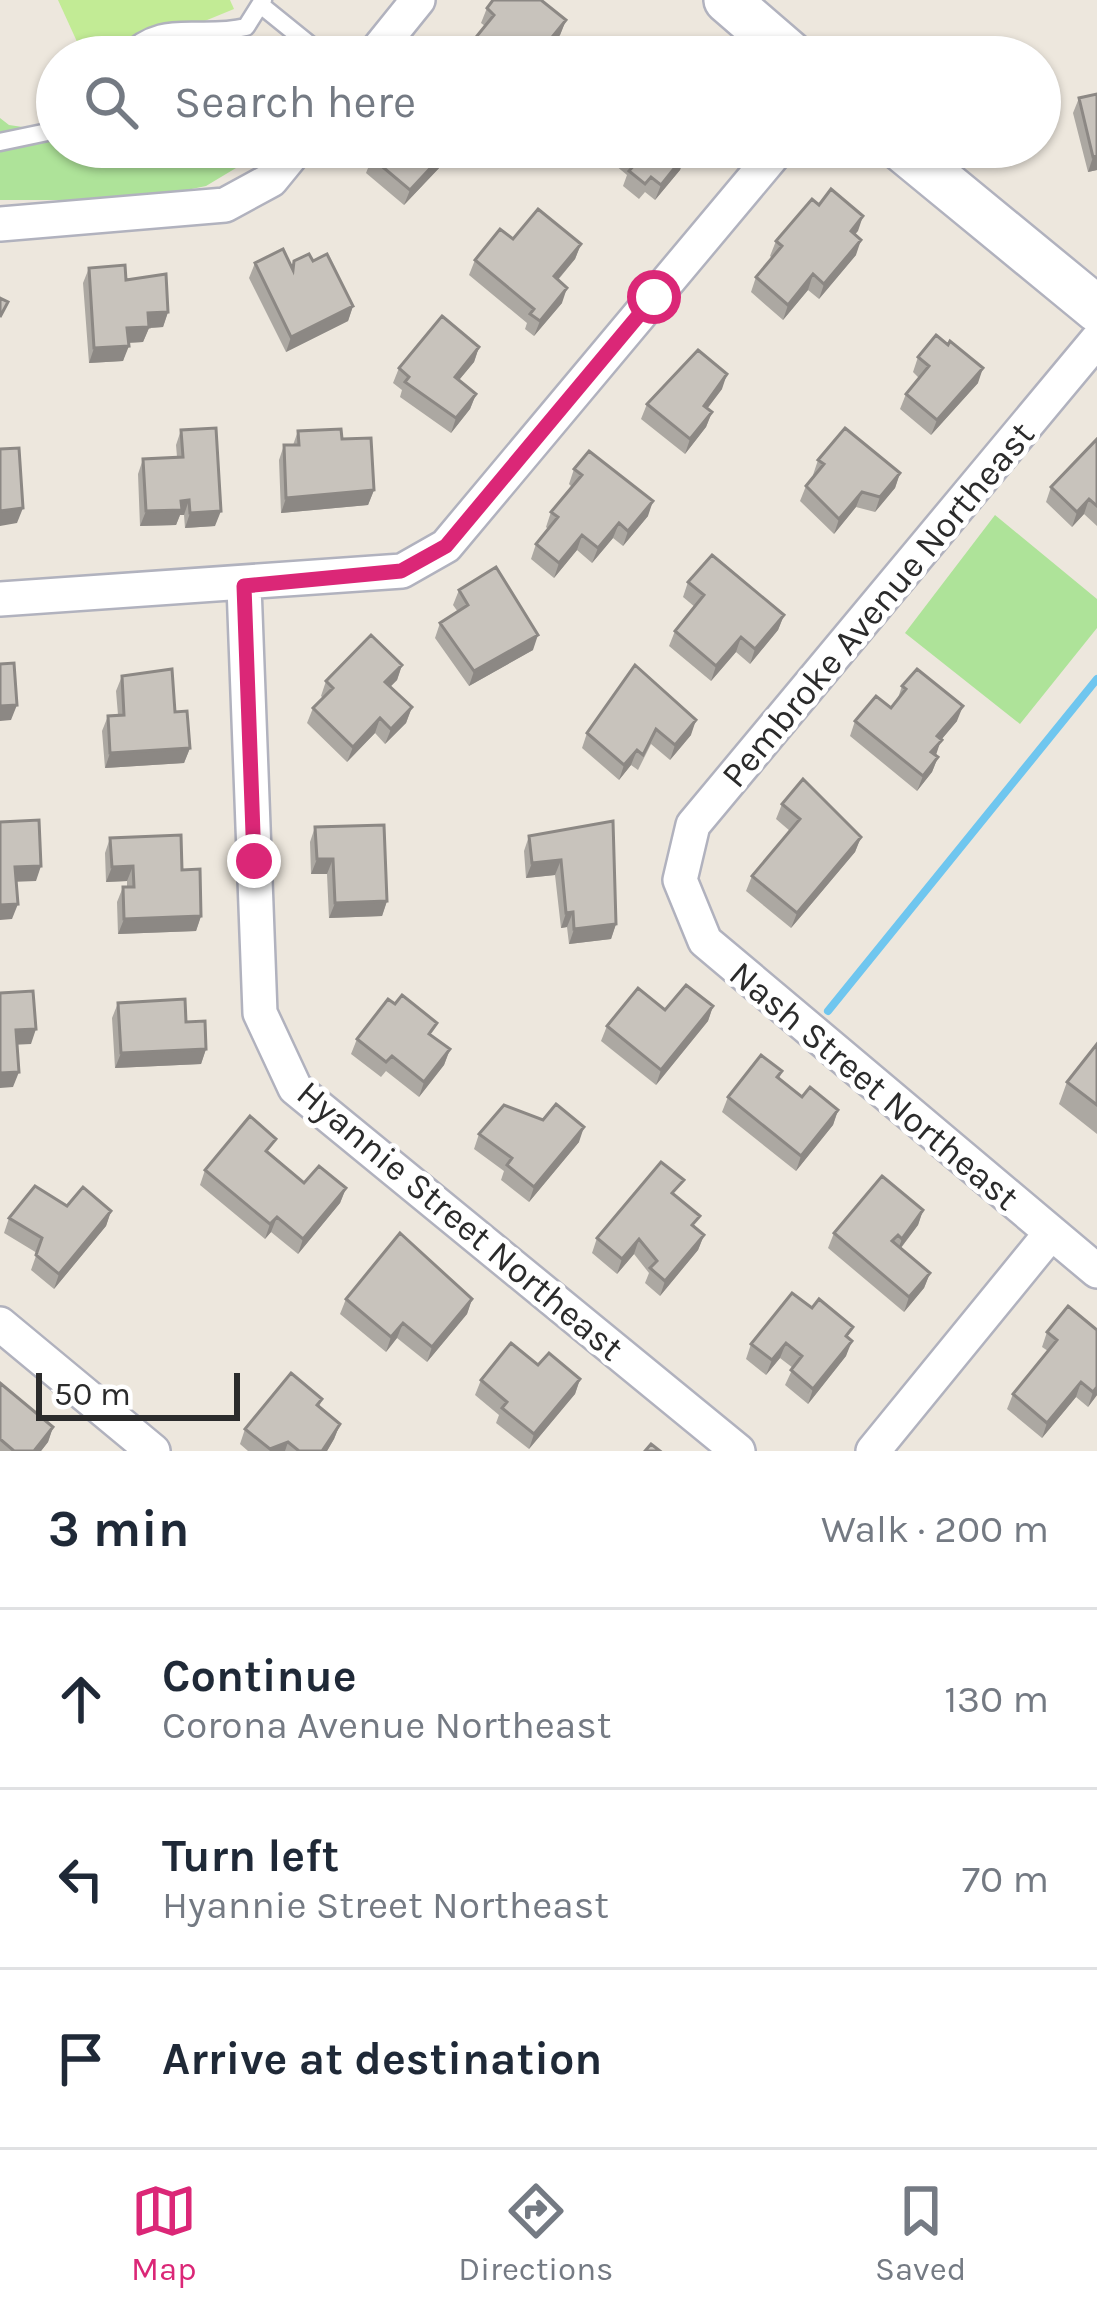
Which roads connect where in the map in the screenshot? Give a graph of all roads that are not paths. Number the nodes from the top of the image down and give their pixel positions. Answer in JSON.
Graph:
{"nodes":[{"id":1,"x":418,"y":0,"type":"edge"},
{"id":2,"x":727,"y":0,"type":"edge"},
{"id":3,"x":263,"y":3,"type":"edge"},
{"id":4,"x":149,"y":36,"type":"edge"},
{"id":5,"x":301,"y":36,"type":"edge"},
{"id":6,"x":389,"y":36,"type":"edge"},
{"id":7,"x":769,"y":36,"type":"edge"},
{"id":8,"x":36,"y":134,"type":"edge"},
{"id":9,"x":0,"y":142,"type":"edge"},
{"id":10,"x":281,"y":168,"type":"edge"},
{"id":11,"x":762,"y":168,"type":"edge"},
{"id":12,"x":926,"y":168,"type":"edge"},
{"id":13,"x":0,"y":224,"type":"edge"},
{"id":14,"x":1097,"y":309,"type":"edge"},
{"id":15,"x":1097,"y":340,"type":"edge"},
{"id":16,"x":244,"y":586,"type":"junction"},
{"id":17,"x":0,"y":599,"type":"edge"},
{"id":18,"x":680,"y":880,"type":"joint"},
{"id":19,"x":1051,"y":1233,"type":"junction"},
{"id":20,"x":1097,"y":1271,"type":"edge"},
{"id":21,"x":0,"y":1324,"type":"edge"},
{"id":22,"x":153,"y":1451,"type":"edge"},
{"id":23,"x":738,"y":1451,"type":"edge"},
{"id":24,"x":873,"y":1451,"type":"edge"}],
"edges":[{"from":1,"to":6,"type":"street"},
{"from":2,"to":7,"type":"street"},
{"from":3,"to":4,"type":"lane"},
{"from":3,"to":5,"type":"lane"},
{"from":8,"to":9,"type":"lane"},
{"from":10,"to":13,"type":"street"},
{"from":11,"to":16,"type":"street"},
{"from":12,"to":14,"type":"street"},
{"from":15,"to":18,"type":"street","name":"Pembroke Avenue Northeast"},
{"from":16,"to":17,"type":"street"},
{"from":16,"to":23,"type":"street","name":"Hyannie Street Northeast"},
{"from":18,"to":19,"type":"street","name":"Nash Street Northeast"},
{"from":19,"to":20,"type":"street","name":"Nash Street Northeast"},
{"from":19,"to":24,"type":"street"},
{"from":21,"to":22,"type":"street"}]}
